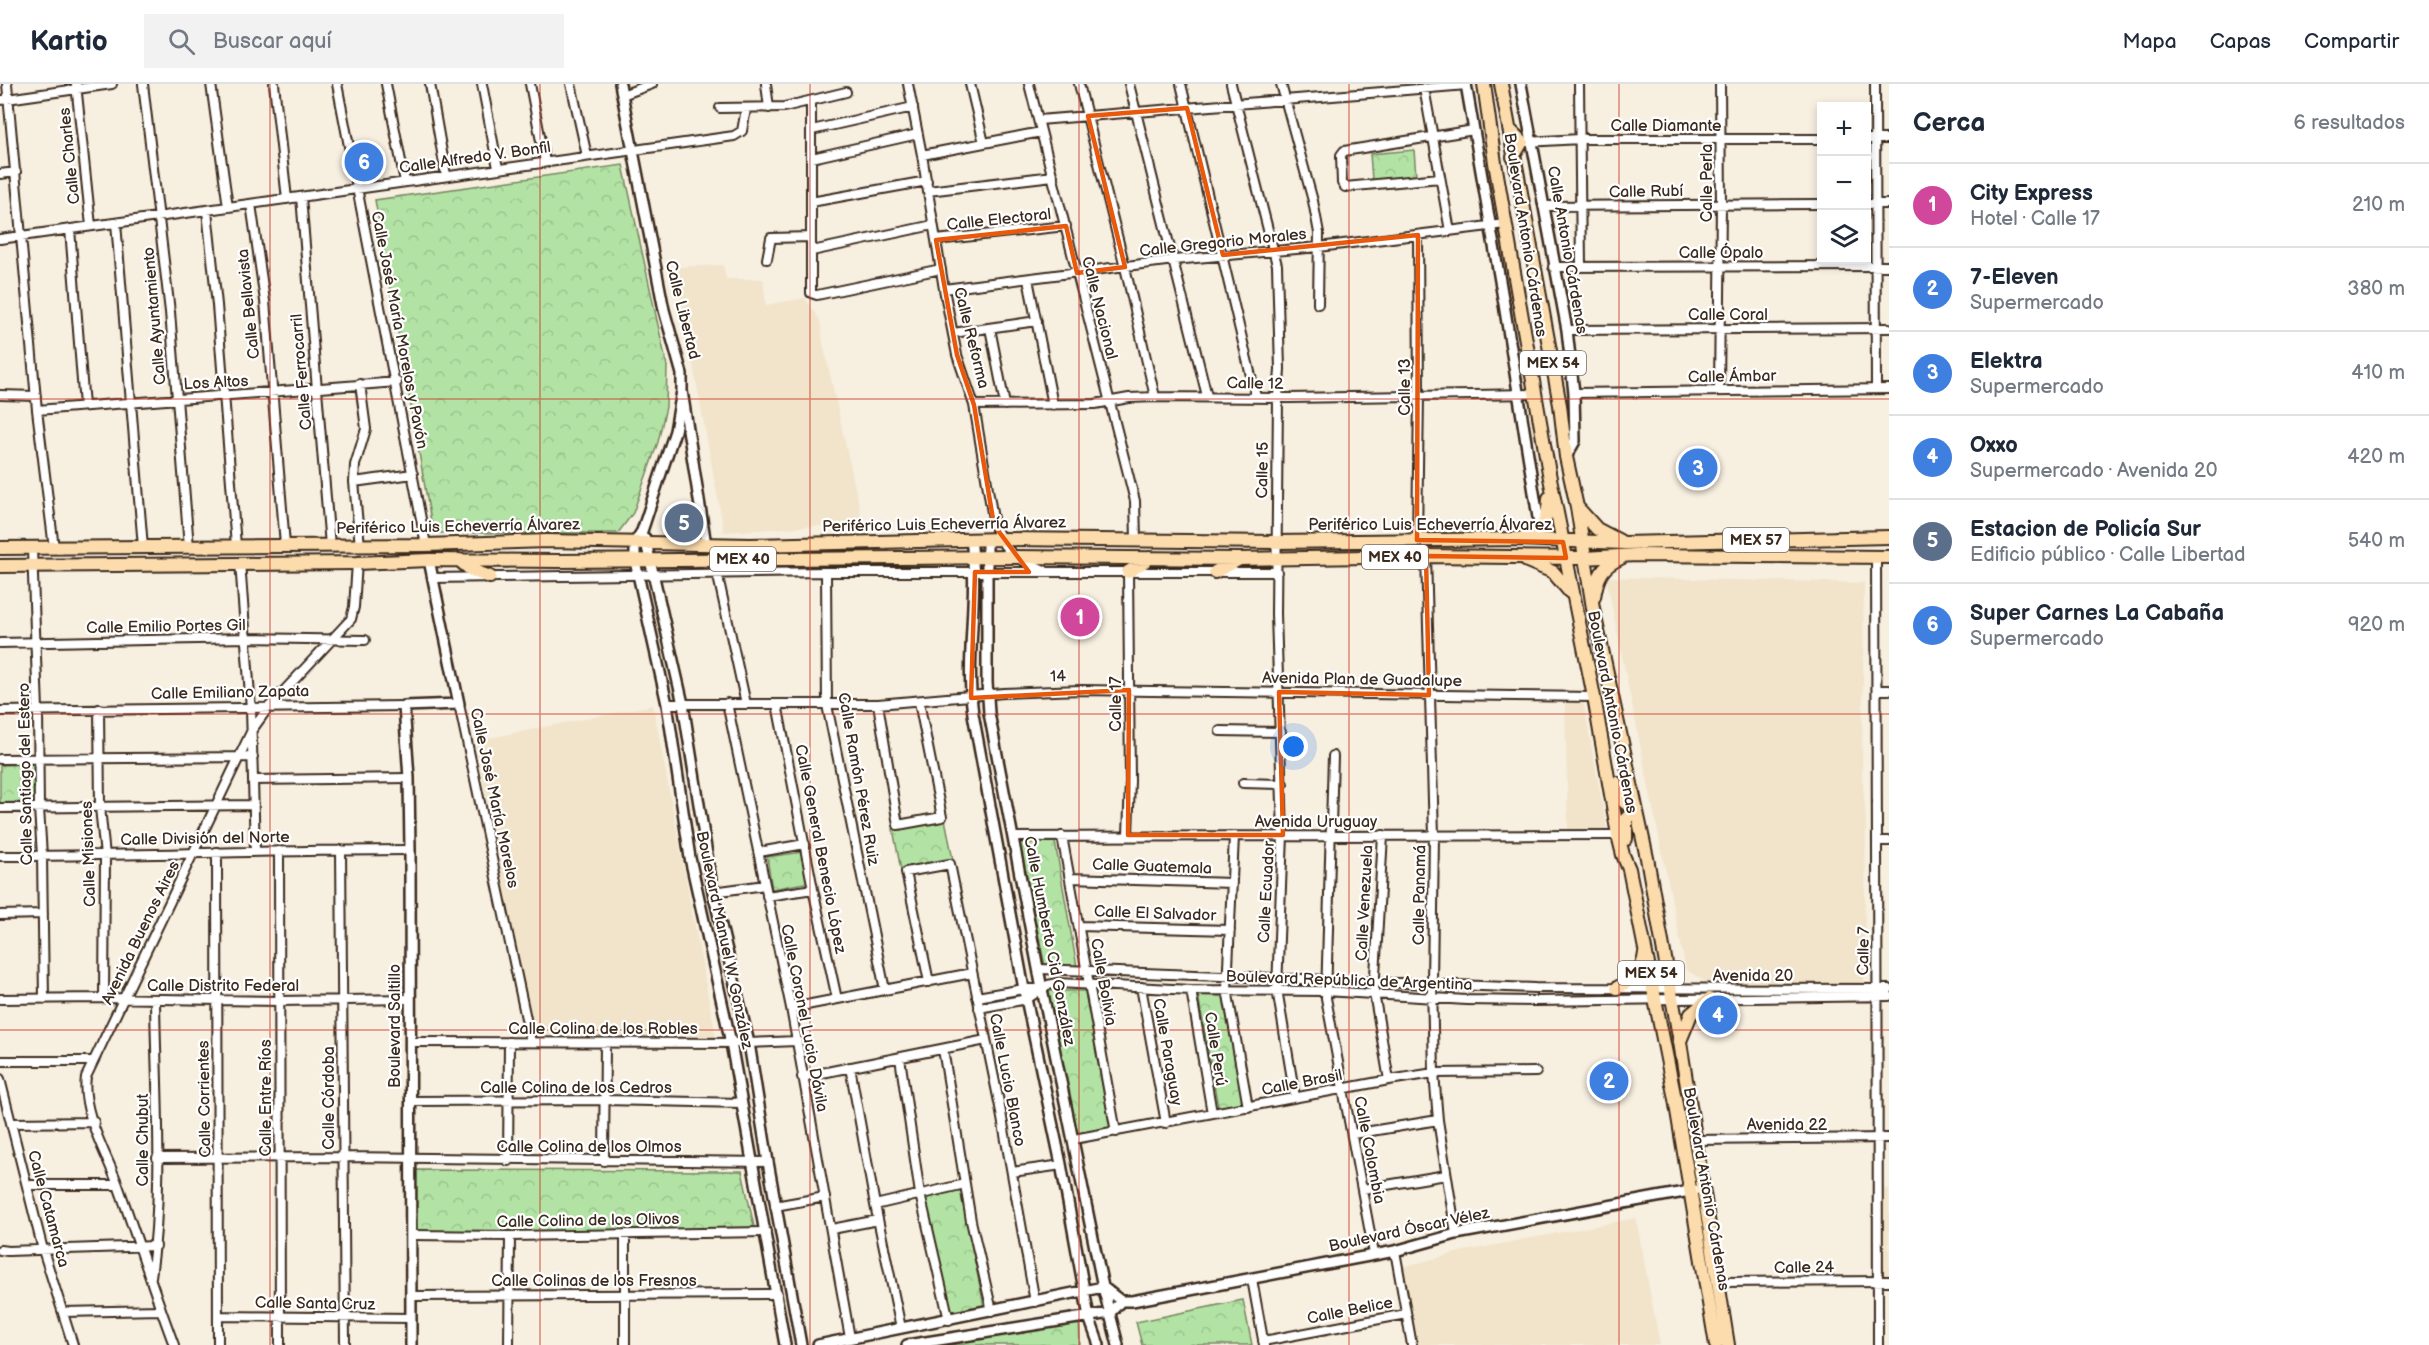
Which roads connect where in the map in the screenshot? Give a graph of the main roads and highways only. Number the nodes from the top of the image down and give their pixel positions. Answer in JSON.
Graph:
{"nodes":[{"id":1,"x":1484,"y":84,"type":"edge"},
{"id":2,"x":1501,"y":84,"type":"edge"},
{"id":3,"x":1487,"y":99,"type":"junction"},
{"id":4,"x":1522,"y":142,"type":"junction"},
{"id":5,"x":1495,"y":163,"type":"junction"},
{"id":6,"x":1549,"y":473,"type":"junction"},
{"id":7,"x":1577,"y":507,"type":"junction"},
{"id":8,"x":1889,"y":537,"type":"edge"},
{"id":9,"x":1518,"y":539,"type":"junction"},
{"id":10,"x":1563,"y":542,"type":"junction"},
{"id":11,"x":1583,"y":542,"type":"junction"},
{"id":12,"x":1624,"y":543,"type":"junction"},
{"id":13,"x":404,"y":546,"type":"junction"},
{"id":14,"x":0,"y":548,"type":"edge"},
{"id":15,"x":1636,"y":555,"type":"junction"},
{"id":16,"x":1514,"y":557,"type":"junction"},
{"id":17,"x":1149,"y":558,"type":"junction"},
{"id":18,"x":1566,"y":558,"type":"junction"},
{"id":19,"x":1584,"y":558,"type":"junction"},
{"id":20,"x":1889,"y":558,"type":"edge"},
{"id":21,"x":1240,"y":559,"type":"junction"},
{"id":22,"x":459,"y":560,"type":"junction"},
{"id":23,"x":357,"y":562,"type":"junction"},
{"id":24,"x":0,"y":566,"type":"edge"},
{"id":25,"x":1128,"y":572,"type":"road end"},
{"id":26,"x":1215,"y":572,"type":"road end"},
{"id":27,"x":490,"y":577,"type":"road end"},
{"id":28,"x":1575,"y":604,"type":"junction"},
{"id":29,"x":1593,"y":608,"type":"junction"},
{"id":30,"x":1601,"y":646,"type":"junction"},
{"id":31,"x":1583,"y":647,"type":"junction"},
{"id":32,"x":1601,"y":738,"type":"junction"},
{"id":33,"x":1636,"y":809,"type":"junction"},
{"id":34,"x":1629,"y":869,"type":"junction"},
{"id":35,"x":1645,"y":946,"type":"junction"},
{"id":36,"x":1617,"y":988,"type":"road end"},
{"id":37,"x":1709,"y":999,"type":"road end"},
{"id":38,"x":1680,"y":1042,"type":"junction"},
{"id":39,"x":1716,"y":1345,"type":"edge"},
{"id":40,"x":1728,"y":1345,"type":"edge"}],
"edges":[{"from":1,"to":3,"type":"main road","name":"Boulevard Antonio Cárdenas","number":"MEX 54"},
{"from":2,"to":4,"type":"main road","name":"Boulevard Antonio Cárdenas","number":"MEX 54"},
{"from":3,"to":4,"type":"main road"},
{"from":3,"to":5,"type":"main road","name":"Boulevard Antonio Cárdenas","number":"MEX 54"},
{"from":4,"to":5,"type":"main road"},
{"from":4,"to":7,"type":"main road","name":"Boulevard Antonio Cárdenas","number":"MEX 54"},
{"from":5,"to":6,"type":"main road","name":"Boulevard Antonio Cárdenas","number":"MEX 54"},
{"from":6,"to":9,"type":"main road"},
{"from":6,"to":10,"type":"main road","name":"Boulevard Antonio Cárdenas","number":"MEX 54"},
{"from":7,"to":11,"type":"main road","name":"Boulevard Antonio Cárdenas","number":"MEX 54"},
{"from":7,"to":12,"type":"main road"},
{"from":8,"to":12,"type":"main road","name":"Periférico Luis Echeverría Álvarez","number":"MEX 57"},
{"from":9,"to":10,"type":"main road","name":"Periférico Luis Echeverría Álvarez","number":"MEX 40"},
{"from":9,"to":13,"type":"main road","name":"Periférico Luis Echeverría Álvarez","number":"MEX 40"},
{"from":10,"to":11,"type":"main road","name":"Periférico Luis Echeverría Álvarez","number":"MEX 57"},
{"from":10,"to":18,"type":"main road","name":"Boulevard Antonio Cárdenas","number":"MEX 54"},
{"from":11,"to":12,"type":"main road","name":"Periférico Luis Echeverría Álvarez","number":"MEX 57"},
{"from":11,"to":19,"type":"main road","name":"Boulevard Antonio Cárdenas","number":"MEX 54"},
{"from":13,"to":14,"type":"main road","name":"Periférico Luis Echeverría Álvarez"},
{"from":13,"to":23,"type":"main road"},
{"from":15,"to":19,"type":"main road","name":"Periférico Luis Echeverría Álvarez","number":"MEX 57"},
{"from":15,"to":20,"type":"main road","name":"Periférico Luis Echeverría Álvarez","number":"MEX 57"},
{"from":15,"to":29,"type":"main road"},
{"from":16,"to":18,"type":"main road","name":"Periférico Luis Echeverría Álvarez","number":"MEX 40"},
{"from":16,"to":21,"type":"main road","name":"Periférico Luis Echeverría Álvarez","number":"MEX 40"},
{"from":16,"to":28,"type":"main road"},
{"from":17,"to":21,"type":"main road","name":"Periférico Luis Echeverría Álvarez","number":"MEX 40"},
{"from":17,"to":22,"type":"main road","name":"Periférico Luis Echeverría Álvarez","number":"MEX 40"},
{"from":17,"to":25,"type":"main road"},
{"from":18,"to":19,"type":"main road","name":"Periférico Luis Echeverría Álvarez","number":"MEX 57"},
{"from":18,"to":28,"type":"main road","name":"Boulevard Antonio Cárdenas","number":"MEX 54"},
{"from":19,"to":29,"type":"main road","name":"Boulevard Antonio Cárdenas","number":"MEX 54"},
{"from":21,"to":26,"type":"main road"},
{"from":22,"to":23,"type":"main road","name":"Periférico Luis Echeverría Álvarez"},
{"from":22,"to":27,"type":"main road"},
{"from":23,"to":24,"type":"main road","name":"Periférico Luis Echeverría Álvarez"},
{"from":28,"to":31,"type":"main road","name":"Boulevard Antonio Cárdenas","number":"MEX 54"},
{"from":29,"to":30,"type":"main road","name":"Boulevard Antonio Cárdenas","number":"MEX 54"},
{"from":30,"to":31,"type":"main road"},
{"from":30,"to":33,"type":"main road","name":"Boulevard Antonio Cárdenas","number":"MEX 54"},
{"from":31,"to":32,"type":"main road","name":"Boulevard Antonio Cárdenas","number":"MEX 54"},
{"from":32,"to":33,"type":"main road"},
{"from":32,"to":34,"type":"main road","name":"Boulevard Antonio Cárdenas","number":"MEX 54"},
{"from":33,"to":34,"type":"main road"},
{"from":33,"to":38,"type":"main road","name":"Boulevard Antonio Cárdenas","number":"MEX 54"},
{"from":34,"to":35,"type":"main road","name":"Boulevard Antonio Cárdenas","number":"MEX 54"},
{"from":35,"to":36,"type":"main road"},
{"from":35,"to":39,"type":"main road","name":"Boulevard Antonio Cárdenas","number":"MEX 54"},
{"from":37,"to":38,"type":"main road"},
{"from":38,"to":40,"type":"main road","name":"Boulevard Antonio Cárdenas","number":"MEX 54"}]}
